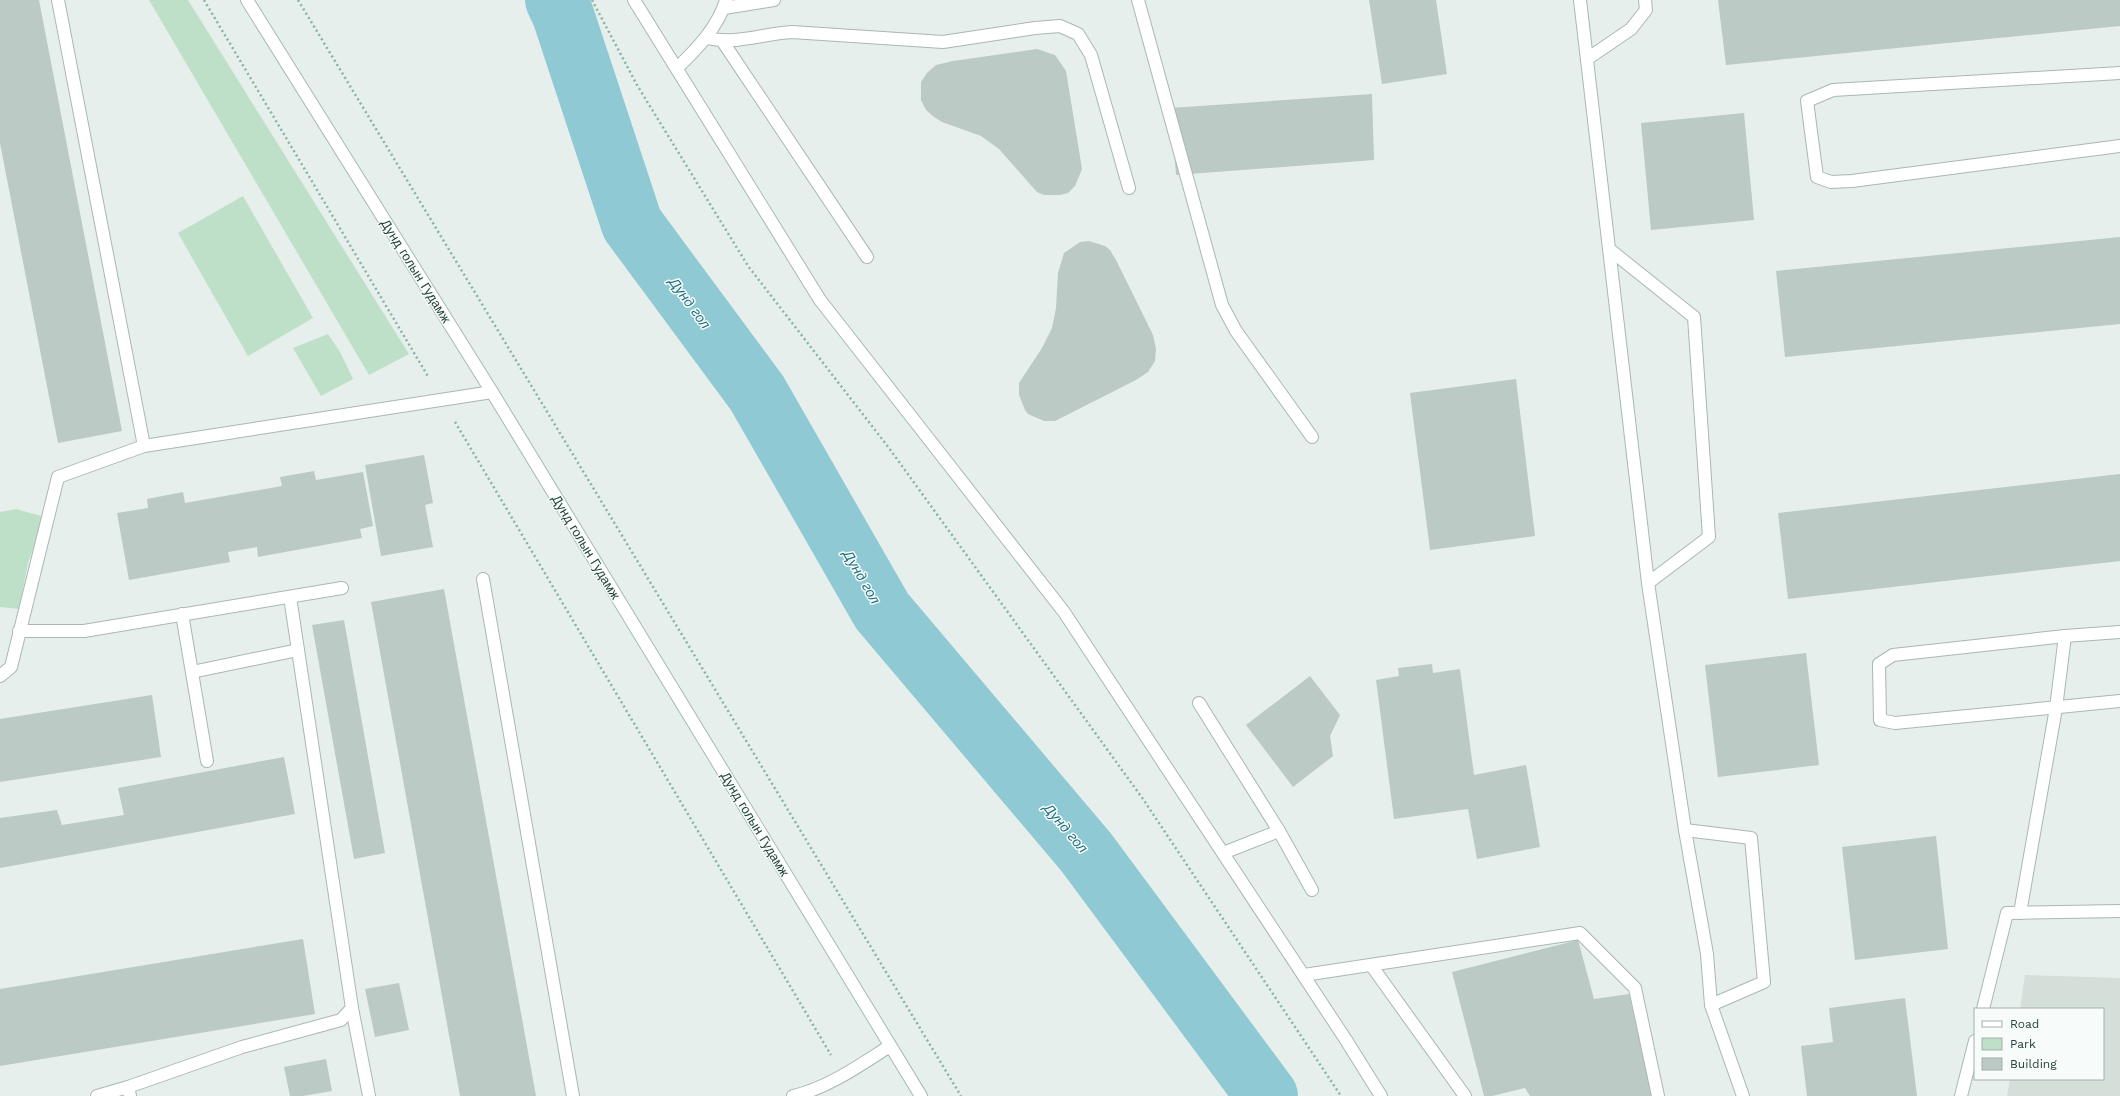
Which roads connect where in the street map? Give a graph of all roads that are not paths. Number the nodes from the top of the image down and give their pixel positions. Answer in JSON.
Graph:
{"nodes":[{"id":1,"x":58,"y":0,"type":"edge"},
{"id":2,"x":247,"y":0,"type":"edge"},
{"id":3,"x":634,"y":0,"type":"edge"},
{"id":4,"x":774,"y":0,"type":"edge"},
{"id":5,"x":1138,"y":0,"type":"edge"},
{"id":6,"x":1580,"y":0,"type":"edge"},
{"id":7,"x":1645,"y":0,"type":"edge"},
{"id":8,"x":725,"y":4,"type":"edge"},
{"id":9,"x":706,"y":38,"type":"junction"},
{"id":10,"x":722,"y":42,"type":"junction"},
{"id":11,"x":1587,"y":59,"type":"junction"},
{"id":12,"x":677,"y":68,"type":"junction"},
{"id":13,"x":2120,"y":73,"type":"edge"},
{"id":14,"x":2120,"y":146,"type":"edge"},
{"id":15,"x":1129,"y":188,"type":"dead end"},
{"id":16,"x":1609,"y":249,"type":"junction"},
{"id":17,"x":867,"y":257,"type":"dead end"},
{"id":18,"x":492,"y":392,"type":"junction"},
{"id":19,"x":1312,"y":437,"type":"dead end"},
{"id":20,"x":144,"y":446,"type":"junction"},
{"id":21,"x":483,"y":579,"type":"dead end"},
{"id":22,"x":1648,"y":583,"type":"junction"},
{"id":23,"x":342,"y":588,"type":"dead end"},
{"id":24,"x":290,"y":597,"type":"junction"},
{"id":25,"x":182,"y":614,"type":"junction"},
{"id":26,"x":20,"y":631,"type":"junction"},
{"id":27,"x":2120,"y":632,"type":"edge"},
{"id":28,"x":2065,"y":636,"type":"junction"},
{"id":29,"x":298,"y":650,"type":"junction"},
{"id":30,"x":192,"y":672,"type":"junction"},
{"id":31,"x":0,"y":676,"type":"edge"},
{"id":32,"x":2120,"y":701,"type":"edge"},
{"id":33,"x":1199,"y":703,"type":"dead end"},
{"id":34,"x":2056,"y":708,"type":"junction"},
{"id":35,"x":207,"y":761,"type":"dead end"},
{"id":36,"x":1279,"y":830,"type":"junction"},
{"id":37,"x":1685,"y":830,"type":"junction"},
{"id":38,"x":1223,"y":853,"type":"junction"},
{"id":39,"x":1312,"y":890,"type":"dead end"},
{"id":40,"x":2120,"y":911,"type":"edge"},
{"id":41,"x":2020,"y":913,"type":"junction"},
{"id":42,"x":1371,"y":965,"type":"junction"},
{"id":43,"x":1304,"y":975,"type":"junction"},
{"id":44,"x":1711,"y":1005,"type":"junction"},
{"id":45,"x":352,"y":1008,"type":"junction"},
{"id":46,"x":1983,"y":1008,"type":"edge"},
{"id":47,"x":1974,"y":1045,"type":"edge"},
{"id":48,"x":890,"y":1046,"type":"junction"},
{"id":49,"x":129,"y":1091,"type":"edge"},
{"id":50,"x":806,"y":1095,"type":"edge"},
{"id":51,"x":97,"y":1096,"type":"edge"},
{"id":52,"x":369,"y":1096,"type":"edge"},
{"id":53,"x":573,"y":1096,"type":"edge"},
{"id":54,"x":792,"y":1096,"type":"edge"},
{"id":55,"x":921,"y":1096,"type":"edge"},
{"id":56,"x":1381,"y":1096,"type":"edge"},
{"id":57,"x":1465,"y":1096,"type":"edge"},
{"id":58,"x":1658,"y":1096,"type":"edge"},
{"id":59,"x":1743,"y":1096,"type":"edge"},
{"id":60,"x":1961,"y":1096,"type":"edge"}],
"edges":[{"from":1,"to":20,"type":"street"},
{"from":2,"to":18,"type":"street","name":"Дунд голын Гудамж"},
{"from":3,"to":12,"type":"street"},
{"from":4,"to":8,"type":"street"},
{"from":5,"to":19,"type":"street"},
{"from":6,"to":11,"type":"street"},
{"from":7,"to":11,"type":"street"},
{"from":8,"to":9,"type":"street"},
{"from":9,"to":10,"type":"street"},
{"from":9,"to":12,"type":"street"},
{"from":10,"to":15,"type":"street"},
{"from":10,"to":17,"type":"street"},
{"from":11,"to":16,"type":"street"},
{"from":12,"to":38,"type":"street"},
{"from":13,"to":14,"type":"street"},
{"from":16,"to":22,"type":"street"},
{"from":16,"to":22,"type":"street"},
{"from":18,"to":20,"type":"street"},
{"from":18,"to":48,"type":"street","name":"Дунд голын Гудамж"},
{"from":20,"to":26,"type":"street"},
{"from":21,"to":53,"type":"street"},
{"from":22,"to":37,"type":"street"},
{"from":23,"to":24,"type":"street"},
{"from":24,"to":25,"type":"street"},
{"from":24,"to":29,"type":"street"},
{"from":25,"to":26,"type":"street"},
{"from":25,"to":30,"type":"street"},
{"from":26,"to":31,"type":"street"},
{"from":27,"to":28,"type":"street"},
{"from":28,"to":34,"type":"street"},
{"from":28,"to":34,"type":"street"},
{"from":29,"to":30,"type":"street"},
{"from":29,"to":45,"type":"street"},
{"from":30,"to":35,"type":"street"},
{"from":32,"to":34,"type":"street"},
{"from":33,"to":36,"type":"street"},
{"from":34,"to":41,"type":"street"},
{"from":36,"to":38,"type":"street"},
{"from":36,"to":39,"type":"street"},
{"from":37,"to":44,"type":"street"},
{"from":37,"to":44,"type":"street"},
{"from":38,"to":43,"type":"street"},
{"from":40,"to":41,"type":"street"},
{"from":41,"to":46,"type":"street"},
{"from":42,"to":43,"type":"street"},
{"from":42,"to":57,"type":"street"},
{"from":42,"to":58,"type":"street"},
{"from":43,"to":56,"type":"street"},
{"from":44,"to":59,"type":"street"},
{"from":45,"to":49,"type":"street"},
{"from":45,"to":52,"type":"street"},
{"from":47,"to":60,"type":"street"},
{"from":48,"to":50,"type":"street"},
{"from":48,"to":55,"type":"street","name":"Дунд голын Гудамж"},
{"from":49,"to":51,"type":"street"},
{"from":50,"to":54,"type":"street"}]}
